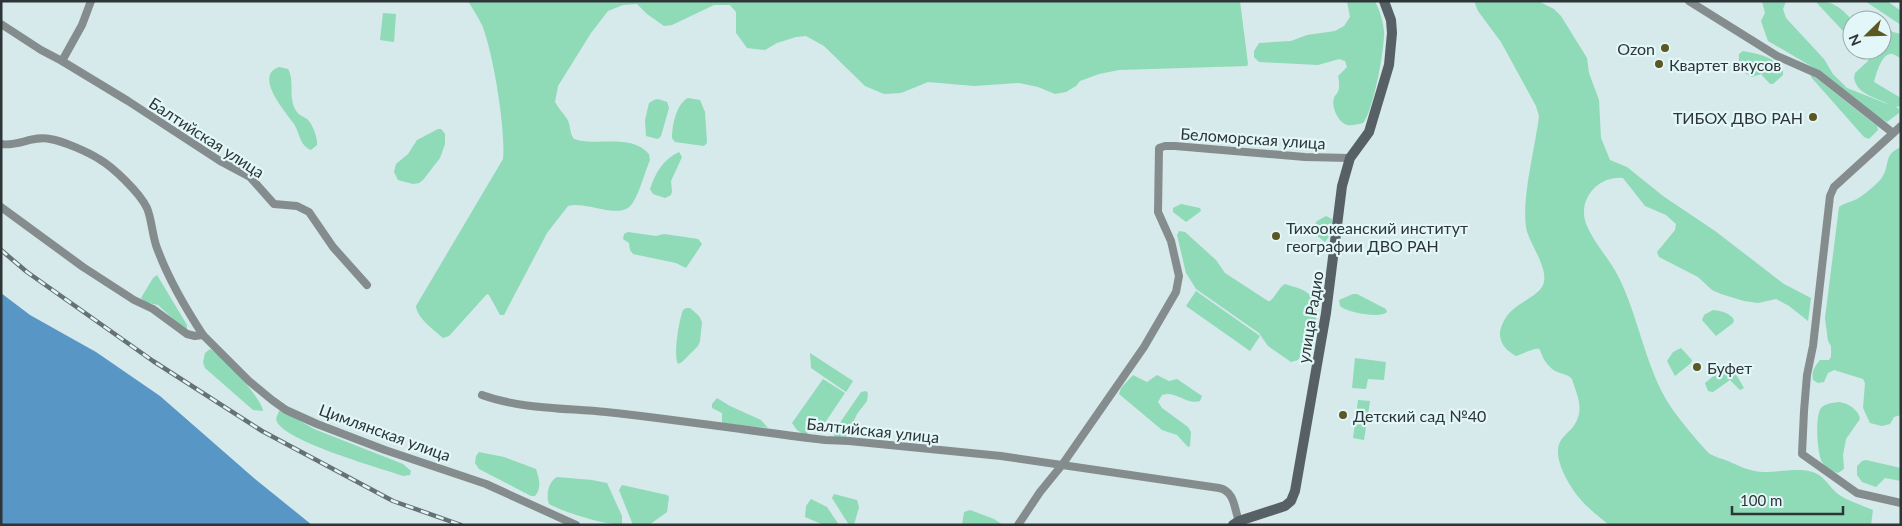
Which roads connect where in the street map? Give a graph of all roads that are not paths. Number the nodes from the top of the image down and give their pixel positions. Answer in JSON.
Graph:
{"nodes":[{"id":1,"x":91,"y":1,"type":"edge"},
{"id":2,"x":1384,"y":1,"type":"edge"},
{"id":3,"x":1690,"y":1,"type":"edge"},
{"id":4,"x":1,"y":24,"type":"edge"},
{"id":5,"x":62,"y":61,"type":"junction"},
{"id":6,"x":1901,"y":126,"type":"edge"},
{"id":7,"x":1893,"y":133,"type":"junction"},
{"id":8,"x":1,"y":144,"type":"edge"},
{"id":9,"x":1350,"y":158,"type":"junction"},
{"id":10,"x":1,"y":207,"type":"edge"},
{"id":11,"x":367,"y":285,"type":"dead end"},
{"id":12,"x":204,"y":335,"type":"junction"},
{"id":13,"x":482,"y":395,"type":"dead end"},
{"id":14,"x":1062,"y":465,"type":"junction"},
{"id":15,"x":1901,"y":503,"type":"edge"},
{"id":16,"x":1236,"y":523,"type":"edge"},
{"id":17,"x":576,"y":525,"type":"edge"},
{"id":18,"x":1018,"y":525,"type":"edge"}],
"edges":[{"from":1,"to":5,"type":"street"},
{"from":2,"to":9,"type":"main road","name":"улица Радио"},
{"from":3,"to":7,"type":"street"},
{"from":4,"to":5,"type":"street","name":"Балтийская улица"},
{"from":5,"to":11,"type":"street","name":"Балтийская улица"},
{"from":6,"to":7,"type":"street"},
{"from":7,"to":15,"type":"street"},
{"from":8,"to":12,"type":"street","name":"Цимлянская улица"},
{"from":9,"to":14,"type":"street","name":"Беломорская улица"},
{"from":9,"to":16,"type":"main road","name":"улица Радио"},
{"from":10,"to":12,"type":"street"},
{"from":12,"to":17,"type":"street","name":"Цимлянская улица"},
{"from":13,"to":14,"type":"street","name":"Балтийская улица"},
{"from":14,"to":16,"type":"street","name":"Балтийская улица"},
{"from":14,"to":18,"type":"street"}]}
